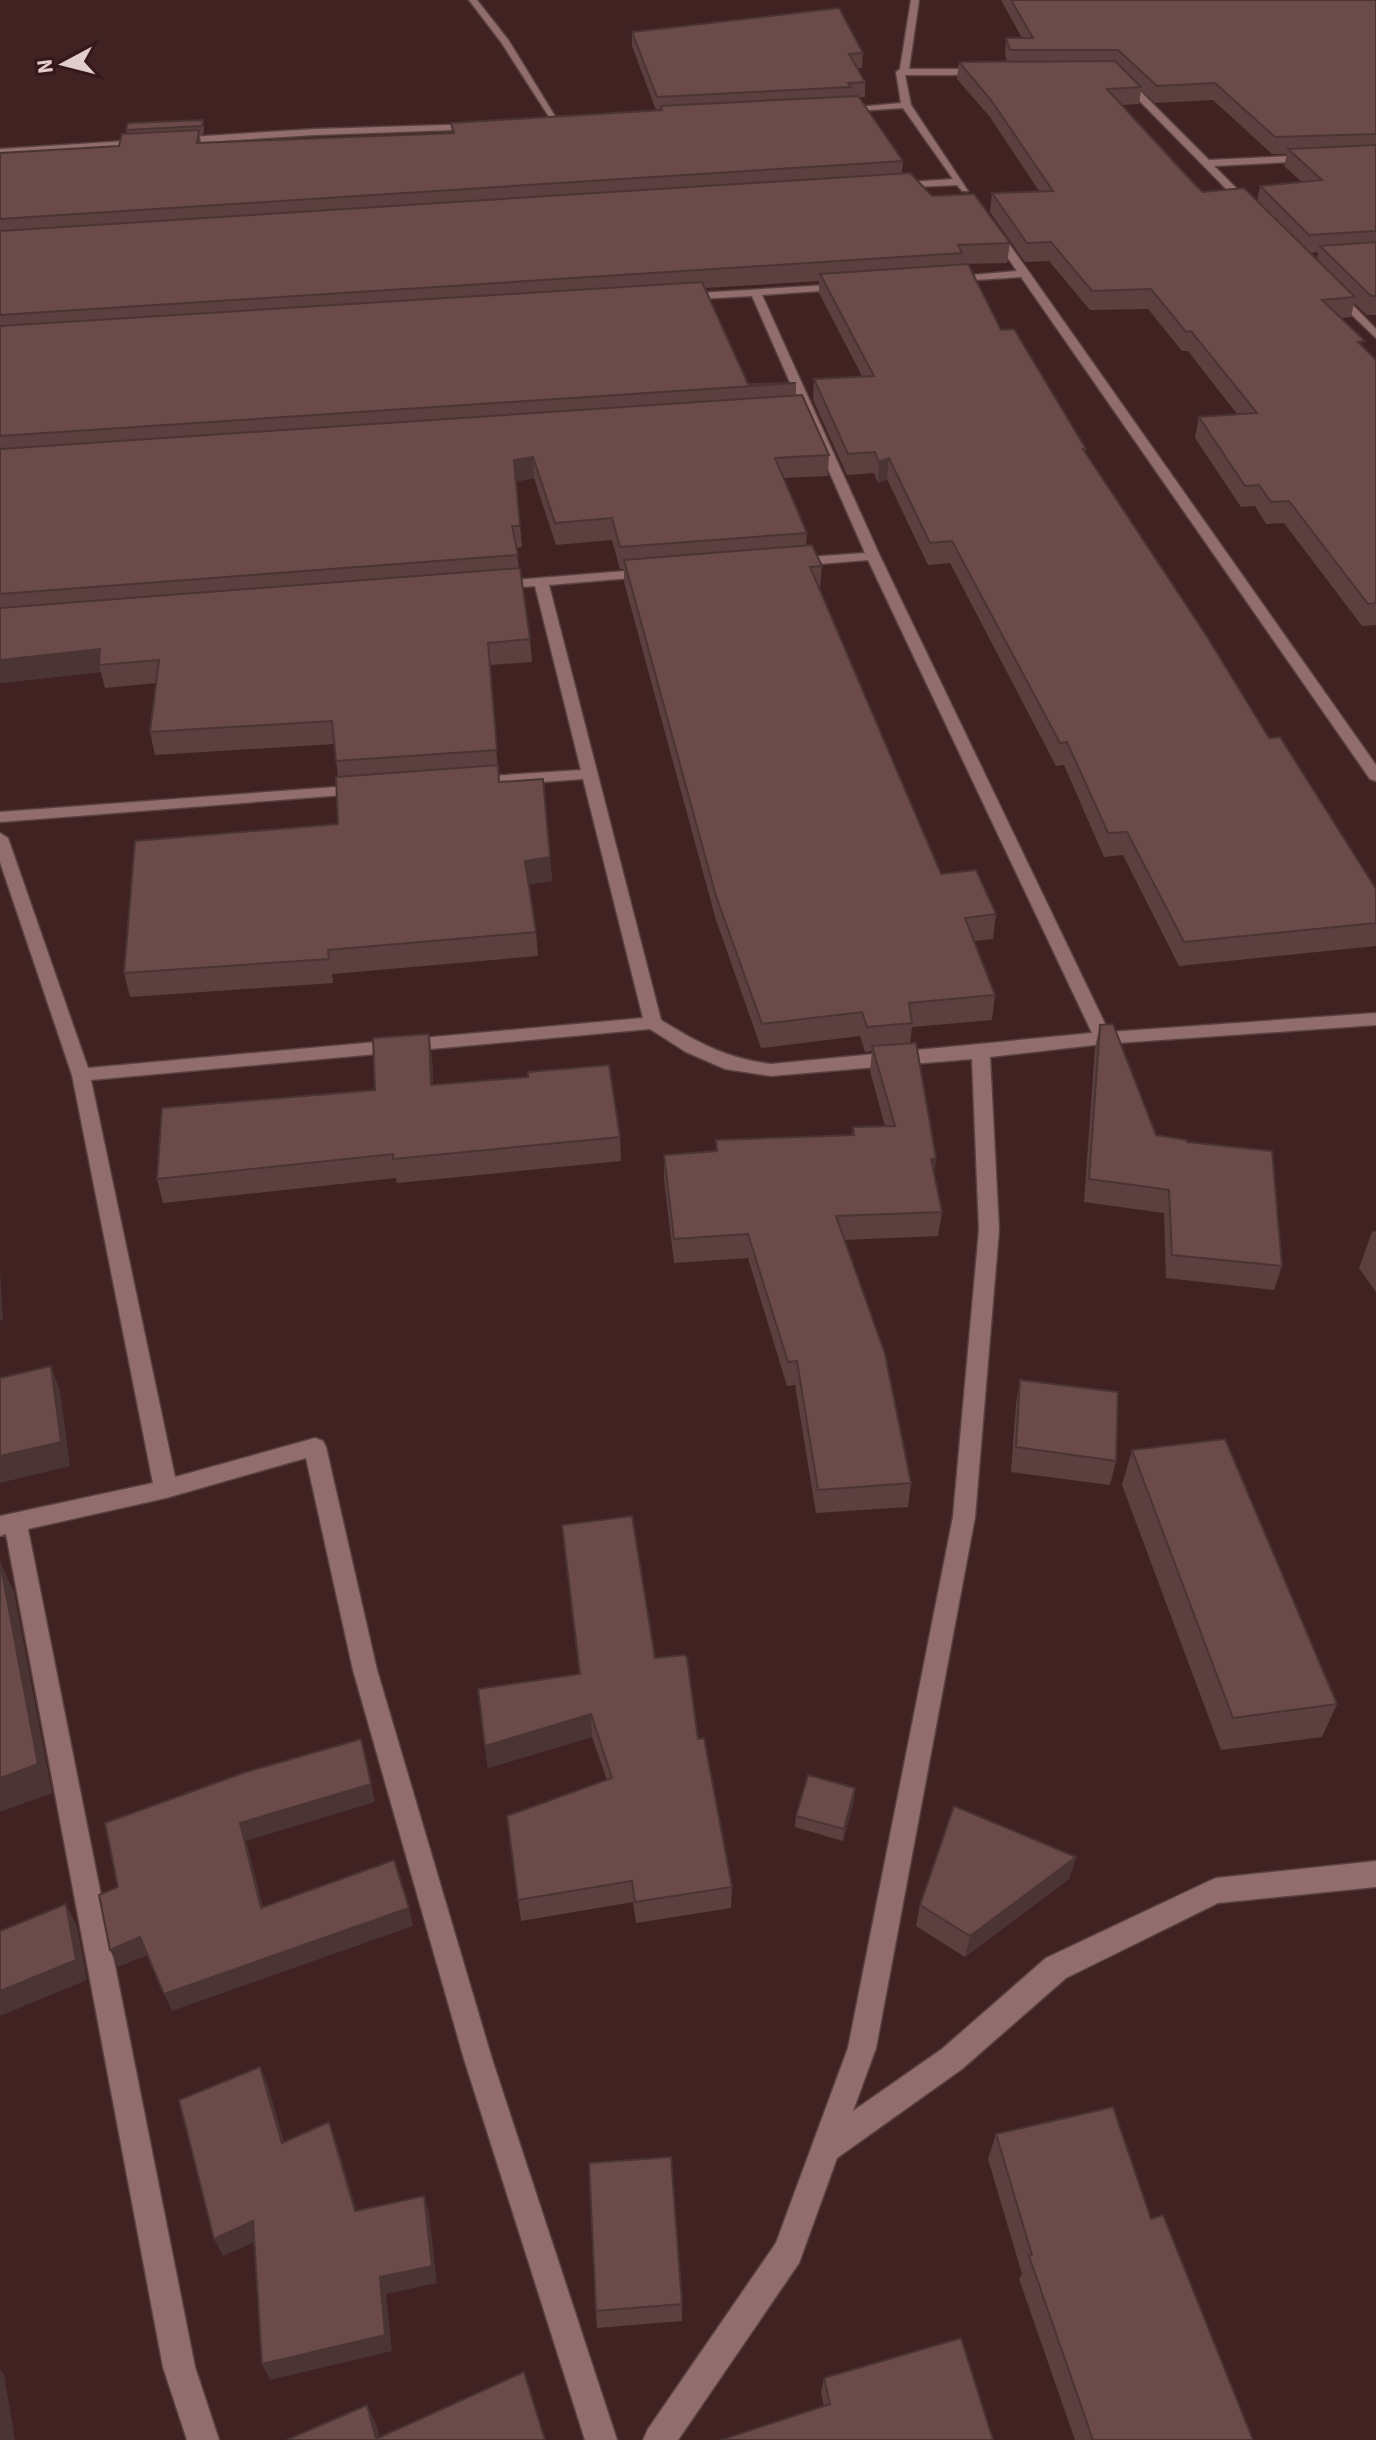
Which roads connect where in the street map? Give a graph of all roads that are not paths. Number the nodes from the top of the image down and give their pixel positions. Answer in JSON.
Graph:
{"nodes":[{"id":1,"x":473,"y":0,"type":"edge"},
{"id":2,"x":915,"y":0,"type":"edge"},
{"id":3,"x":904,"y":72,"type":"junction"},
{"id":4,"x":995,"y":72,"type":"edge"},
{"id":5,"x":1116,"y":72,"type":"edge"},
{"id":6,"x":906,"y":105,"type":"junction"},
{"id":7,"x":829,"y":109,"type":"edge"},
{"id":8,"x":558,"y":124,"type":"junction"},
{"id":9,"x":572,"y":124,"type":"edge"},
{"id":10,"x":543,"y":125,"type":"edge"},
{"id":11,"x":482,"y":127,"type":"edge"},
{"id":12,"x":0,"y":152,"type":"edge"},
{"id":13,"x":1330,"y":158,"type":"edge"},
{"id":14,"x":1207,"y":163,"type":"junction"},
{"id":15,"x":960,"y":182,"type":"junction"},
{"id":16,"x":881,"y":187,"type":"edge"},
{"id":17,"x":1259,"y":217,"type":"edge"},
{"id":18,"x":1025,"y":274,"type":"junction"},
{"id":19,"x":930,"y":281,"type":"edge"},
{"id":20,"x":1323,"y":281,"type":"edge"},
{"id":21,"x":851,"y":286,"type":"edge"},
{"id":22,"x":756,"y":293,"type":"junction"},
{"id":23,"x":661,"y":298,"type":"edge"},
{"id":24,"x":1376,"y":335,"type":"edge"},
{"id":25,"x":873,"y":556,"type":"junction"},
{"id":26,"x":778,"y":563,"type":"edge"},
{"id":27,"x":667,"y":571,"type":"edge"},
{"id":28,"x":541,"y":581,"type":"junction"},
{"id":29,"x":477,"y":586,"type":"edge"},
{"id":30,"x":588,"y":774,"type":"junction"},
{"id":31,"x":1376,"y":776,"type":"edge"},
{"id":32,"x":461,"y":783,"type":"edge"},
{"id":33,"x":381,"y":789,"type":"edge"},
{"id":34,"x":0,"y":817,"type":"edge"},
{"id":35,"x":0,"y":838,"type":"edge"},
{"id":36,"x":1376,"y":1019,"type":"edge"},
{"id":37,"x":653,"y":1023,"type":"junction"},
{"id":38,"x":1103,"y":1038,"type":"junction"},
{"id":39,"x":981,"y":1052,"type":"junction"},
{"id":40,"x":81,"y":1075,"type":"junction"},
{"id":41,"x":166,"y":1489,"type":"junction"},
{"id":42,"x":7,"y":1524,"type":"edge"},
{"id":43,"x":1376,"y":1874,"type":"edge"},
{"id":44,"x":826,"y":2148,"type":"junction"},
{"id":45,"x":203,"y":2440,"type":"edge"},
{"id":46,"x":601,"y":2440,"type":"edge"},
{"id":47,"x":659,"y":2440,"type":"edge"}],
"edges":[{"from":1,"to":8,"type":"street"},
{"from":2,"to":3,"type":"street"},
{"from":3,"to":4,"type":"street"},
{"from":3,"to":6,"type":"street"},
{"from":5,"to":14,"type":"street"},
{"from":6,"to":7,"type":"street"},
{"from":6,"to":15,"type":"street"},
{"from":8,"to":9,"type":"street"},
{"from":8,"to":10,"type":"street"},
{"from":11,"to":12,"type":"street"},
{"from":13,"to":14,"type":"street"},
{"from":14,"to":17,"type":"street"},
{"from":15,"to":16,"type":"street"},
{"from":15,"to":18,"type":"street"},
{"from":18,"to":19,"type":"street"},
{"from":18,"to":31,"type":"street"},
{"from":20,"to":24,"type":"street"},
{"from":21,"to":22,"type":"street"},
{"from":22,"to":23,"type":"street"},
{"from":22,"to":25,"type":"street"},
{"from":25,"to":26,"type":"street"},
{"from":25,"to":38,"type":"street"},
{"from":27,"to":28,"type":"street"},
{"from":28,"to":29,"type":"street"},
{"from":28,"to":30,"type":"street"},
{"from":30,"to":32,"type":"street"},
{"from":30,"to":37,"type":"street"},
{"from":33,"to":34,"type":"street"},
{"from":35,"to":40,"type":"street"},
{"from":36,"to":38,"type":"street"},
{"from":37,"to":39,"type":"street"},
{"from":37,"to":40,"type":"street"},
{"from":38,"to":39,"type":"street"},
{"from":39,"to":44,"type":"street"},
{"from":40,"to":41,"type":"street"},
{"from":41,"to":42,"type":"street"},
{"from":41,"to":46,"type":"street"},
{"from":42,"to":45,"type":"street"},
{"from":43,"to":44,"type":"street"},
{"from":44,"to":47,"type":"street"}]}
